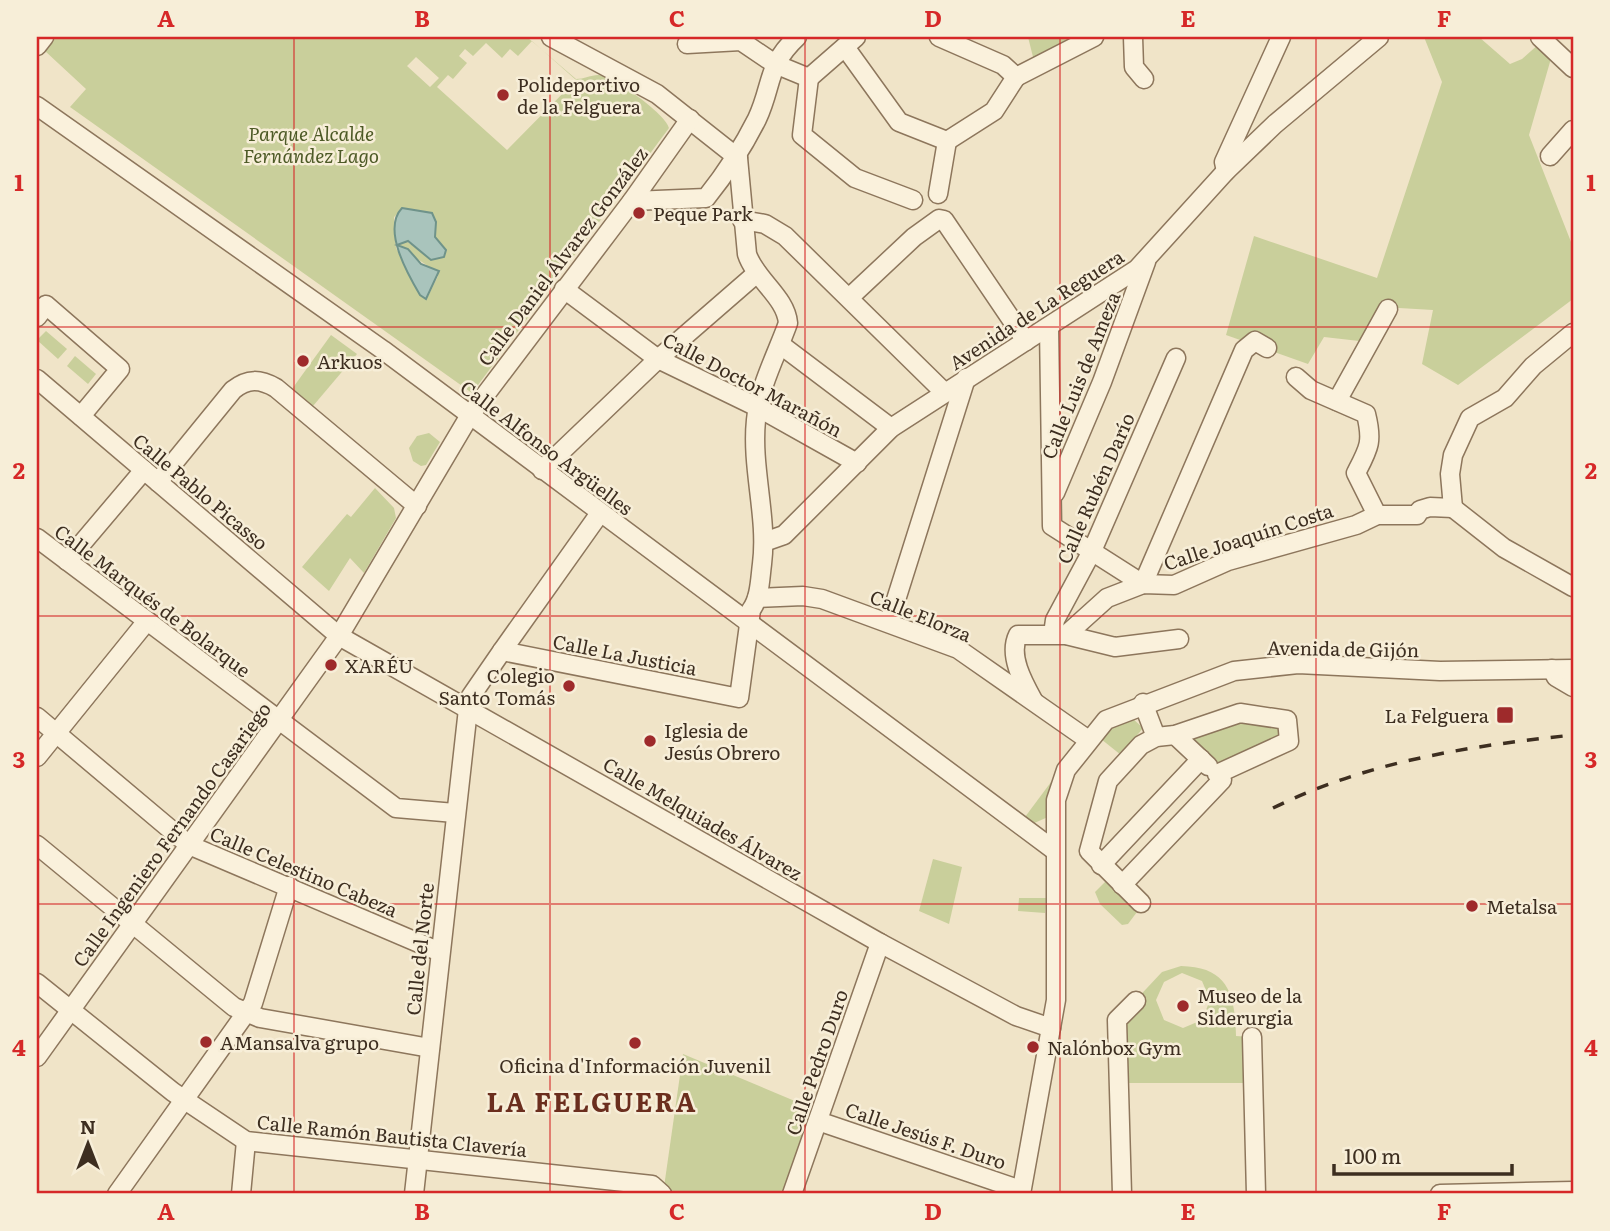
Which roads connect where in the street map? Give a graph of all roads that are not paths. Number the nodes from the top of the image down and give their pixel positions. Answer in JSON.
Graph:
{"nodes":[{"id":1,"x":44,"y":37,"type":"edge"},
{"id":2,"x":551,"y":37,"type":"edge"},
{"id":3,"x":797,"y":37,"type":"edge"},
{"id":4,"x":939,"y":37,"type":"edge"},
{"id":5,"x":1094,"y":37,"type":"edge"},
{"id":6,"x":1133,"y":37,"type":"edge"},
{"id":7,"x":1281,"y":37,"type":"edge"},
{"id":8,"x":1379,"y":37,"type":"edge"},
{"id":9,"x":1540,"y":37,"type":"edge"},
{"id":10,"x":740,"y":39,"type":"edge"},
{"id":11,"x":850,"y":42,"type":"edge"},
{"id":12,"x":687,"y":44,"type":"dead end"},
{"id":13,"x":37,"y":46,"type":"edge"},
{"id":14,"x":775,"y":64,"type":"junction"},
{"id":15,"x":1573,"y":68,"type":"edge"},
{"id":16,"x":1016,"y":77,"type":"junction"},
{"id":17,"x":809,"y":78,"type":"junction"},
{"id":18,"x":1144,"y":79,"type":"dead end"},
{"id":19,"x":37,"y":106,"type":"edge"},
{"id":20,"x":690,"y":119,"type":"junction"},
{"id":21,"x":1573,"y":130,"type":"edge"},
{"id":22,"x":947,"y":141,"type":"junction"},
{"id":23,"x":1550,"y":156,"type":"dead end"},
{"id":24,"x":737,"y":158,"type":"junction"},
{"id":25,"x":1226,"y":171,"type":"junction"},
{"id":26,"x":938,"y":194,"type":"dead end"},
{"id":27,"x":913,"y":200,"type":"dead end"},
{"id":28,"x":632,"y":201,"type":"junction"},
{"id":29,"x":742,"y":220,"type":"junction"},
{"id":30,"x":1146,"y":262,"type":"junction"},
{"id":31,"x":757,"y":273,"type":"junction"},
{"id":32,"x":564,"y":289,"type":"junction"},
{"id":33,"x":850,"y":297,"type":"junction"},
{"id":34,"x":1388,"y":309,"type":"dead end"},
{"id":35,"x":37,"y":317,"type":"edge"},
{"id":36,"x":1049,"y":327,"type":"junction"},
{"id":37,"x":1569,"y":340,"type":"edge"},
{"id":38,"x":1026,"y":341,"type":"junction"},
{"id":39,"x":1261,"y":344,"type":"dead end"},
{"id":40,"x":781,"y":345,"type":"junction"},
{"id":41,"x":1176,"y":358,"type":"dead end"},
{"id":42,"x":658,"y":359,"type":"junction"},
{"id":43,"x":1296,"y":377,"type":"dead end"},
{"id":44,"x":966,"y":378,"type":"junction"},
{"id":45,"x":37,"y":379,"type":"edge"},
{"id":46,"x":944,"y":392,"type":"junction"},
{"id":47,"x":1337,"y":401,"type":"junction"},
{"id":48,"x":757,"y":407,"type":"junction"},
{"id":49,"x":470,"y":415,"type":"junction"},
{"id":50,"x":81,"y":416,"type":"junction"},
{"id":51,"x":891,"y":428,"type":"junction"},
{"id":52,"x":857,"y":463,"type":"junction"},
{"id":53,"x":144,"y":470,"type":"junction"},
{"id":54,"x":542,"y":470,"type":"junction"},
{"id":55,"x":158,"y":482,"type":"junction"},
{"id":56,"x":1050,"y":503,"type":"junction"},
{"id":57,"x":417,"y":506,"type":"junction"},
{"id":58,"x":1452,"y":508,"type":"junction"},
{"id":59,"x":600,"y":513,"type":"junction"},
{"id":60,"x":1377,"y":514,"type":"junction"},
{"id":61,"x":37,"y":538,"type":"edge"},
{"id":62,"x":764,"y":542,"type":"junction"},
{"id":63,"x":1091,"y":551,"type":"junction"},
{"id":64,"x":67,"y":561,"type":"junction"},
{"id":65,"x":1143,"y":584,"type":"junction"},
{"id":66,"x":1573,"y":587,"type":"edge"},
{"id":67,"x":757,"y":598,"type":"junction"},
{"id":68,"x":147,"y":621,"type":"junction"},
{"id":69,"x":889,"y":622,"type":"junction"},
{"id":70,"x":749,"y":624,"type":"junction"},
{"id":71,"x":1060,"y":634,"type":"junction"},
{"id":72,"x":339,"y":636,"type":"junction"},
{"id":73,"x":1179,"y":639,"type":"dead end"},
{"id":74,"x":502,"y":651,"type":"junction"},
{"id":75,"x":1552,"y":669,"type":"junction"},
{"id":76,"x":1573,"y":669,"type":"edge"},
{"id":77,"x":1573,"y":687,"type":"edge"},
{"id":78,"x":1143,"y":703,"type":"junction"},
{"id":79,"x":1037,"y":706,"type":"junction"},
{"id":80,"x":468,"y":709,"type":"junction"},
{"id":81,"x":37,"y":717,"type":"edge"},
{"id":82,"x":278,"y":722,"type":"junction"},
{"id":83,"x":56,"y":733,"type":"junction"},
{"id":84,"x":1175,"y":735,"type":"junction"},
{"id":85,"x":1156,"y":737,"type":"junction"},
{"id":86,"x":1087,"y":739,"type":"junction"},
{"id":87,"x":37,"y":757,"type":"edge"},
{"id":88,"x":1201,"y":759,"type":"junction"},
{"id":89,"x":1223,"y":781,"type":"junction"},
{"id":90,"x":455,"y":813,"type":"junction"},
{"id":91,"x":1055,"y":818,"type":"junction"},
{"id":92,"x":1025,"y":829,"type":"junction"},
{"id":93,"x":37,"y":845,"type":"edge"},
{"id":94,"x":189,"y":845,"type":"junction"},
{"id":95,"x":1054,"y":850,"type":"junction"},
{"id":96,"x":1101,"y":865,"type":"junction"},
{"id":97,"x":1122,"y":886,"type":"junction"},
{"id":98,"x":289,"y":887,"type":"junction"},
{"id":99,"x":1141,"y":903,"type":"dead end"},
{"id":100,"x":132,"y":925,"type":"junction"},
{"id":101,"x":880,"y":943,"type":"junction"},
{"id":102,"x":440,"y":952,"type":"junction"},
{"id":103,"x":37,"y":983,"type":"edge"},
{"id":104,"x":1136,"y":1000,"type":"dead end"},
{"id":105,"x":70,"y":1011,"type":"junction"},
{"id":106,"x":246,"y":1012,"type":"junction"},
{"id":107,"x":1051,"y":1028,"type":"junction"},
{"id":108,"x":1252,"y":1037,"type":"dead end"},
{"id":109,"x":430,"y":1048,"type":"junction"},
{"id":110,"x":37,"y":1057,"type":"edge"},
{"id":111,"x":184,"y":1099,"type":"junction"},
{"id":112,"x":818,"y":1121,"type":"junction"},
{"id":113,"x":246,"y":1141,"type":"junction"},
{"id":114,"x":418,"y":1160,"type":"junction"},
{"id":115,"x":1573,"y":1191,"type":"edge"},
{"id":116,"x":1021,"y":1192,"type":"edge"},
{"id":117,"x":117,"y":1194,"type":"edge"},
{"id":118,"x":241,"y":1194,"type":"edge"},
{"id":119,"x":414,"y":1194,"type":"edge"},
{"id":120,"x":663,"y":1194,"type":"edge"},
{"id":121,"x":792,"y":1194,"type":"edge"},
{"id":122,"x":1122,"y":1194,"type":"edge"},
{"id":123,"x":1256,"y":1194,"type":"edge"},
{"id":124,"x":1440,"y":1194,"type":"edge"}],
"edges":[{"from":1,"to":13,"type":"street"},
{"from":2,"to":20,"type":"street"},
{"from":3,"to":14,"type":"street"},
{"from":4,"to":16,"type":"street"},
{"from":5,"to":16,"type":"street"},
{"from":6,"to":18,"type":"street"},
{"from":7,"to":25,"type":"street"},
{"from":8,"to":25,"type":"street","name":"Avenida de La Reguera"},
{"from":9,"to":15,"type":"street"},
{"from":10,"to":12,"type":"street"},
{"from":10,"to":14,"type":"street"},
{"from":11,"to":17,"type":"street"},
{"from":11,"to":22,"type":"street"},
{"from":14,"to":17,"type":"street"},
{"from":14,"to":24,"type":"street"},
{"from":16,"to":22,"type":"street"},
{"from":17,"to":27,"type":"street"},
{"from":19,"to":49,"type":"street","name":"Calle Alfonso Argüelles"},
{"from":20,"to":24,"type":"street"},
{"from":20,"to":28,"type":"street","name":"Calle Daniel Álvarez González"},
{"from":21,"to":23,"type":"street"},
{"from":22,"to":26,"type":"street"},
{"from":24,"to":28,"type":"street"},
{"from":24,"to":29,"type":"street"},
{"from":25,"to":30,"type":"street","name":"Avenida de La Reguera"},
{"from":28,"to":32,"type":"street","name":"Calle Daniel Álvarez González"},
{"from":29,"to":31,"type":"street"},
{"from":29,"to":33,"type":"street"},
{"from":30,"to":36,"type":"street","name":"Avenida de La Reguera"},
{"from":30,"to":56,"type":"street","name":"Calle Luis de Ameza"},
{"from":31,"to":40,"type":"street"},
{"from":31,"to":42,"type":"street"},
{"from":32,"to":42,"type":"street","name":"Calle Doctor Marañón"},
{"from":32,"to":49,"type":"street","name":"Calle Daniel Álvarez González"},
{"from":33,"to":38,"type":"street"},
{"from":33,"to":46,"type":"street"},
{"from":34,"to":47,"type":"street"},
{"from":35,"to":50,"type":"street"},
{"from":36,"to":38,"type":"street","name":"Avenida de La Reguera"},
{"from":36,"to":56,"type":"street"},
{"from":37,"to":58,"type":"street"},
{"from":38,"to":44,"type":"street","name":"Avenida de La Reguera"},
{"from":39,"to":65,"type":"street"},
{"from":40,"to":48,"type":"street"},
{"from":40,"to":51,"type":"street"},
{"from":41,"to":63,"type":"street","name":"Calle Rubén Darío"},
{"from":42,"to":48,"type":"street","name":"Calle Doctor Marañón"},
{"from":42,"to":54,"type":"street"},
{"from":43,"to":47,"type":"street"},
{"from":44,"to":46,"type":"street","name":"Avenida de La Reguera"},
{"from":44,"to":69,"type":"street"},
{"from":45,"to":50,"type":"street","name":"Calle Pablo Picasso"},
{"from":46,"to":51,"type":"street","name":"Avenida de La Reguera"},
{"from":47,"to":60,"type":"street"},
{"from":48,"to":52,"type":"street","name":"Calle Doctor Marañón"},
{"from":48,"to":62,"type":"street"},
{"from":49,"to":54,"type":"street","name":"Calle Alfonso Argüelles"},
{"from":49,"to":57,"type":"street","name":"Calle Daniel Álvarez González"},
{"from":50,"to":53,"type":"street","name":"Calle Pablo Picasso"},
{"from":51,"to":52,"type":"street","name":"Avenida de La Reguera"},
{"from":52,"to":62,"type":"street","name":"Avenida de La Reguera"},
{"from":53,"to":55,"type":"street","name":"Calle Pablo Picasso"},
{"from":53,"to":64,"type":"street"},
{"from":54,"to":59,"type":"street","name":"Calle Alfonso Argüelles"},
{"from":55,"to":57,"type":"street"},
{"from":55,"to":72,"type":"street","name":"Calle Pablo Picasso"},
{"from":56,"to":63,"type":"street"},
{"from":57,"to":72,"type":"street","name":"Calle Daniel Álvarez González"},
{"from":58,"to":60,"type":"street","name":"Calle Joaquín Costa"},
{"from":58,"to":66,"type":"street"},
{"from":59,"to":70,"type":"street","name":"Calle Alfonso Argüelles"},
{"from":59,"to":74,"type":"street","name":"Calle del Norte"},
{"from":60,"to":65,"type":"street","name":"Calle Joaquín Costa"},
{"from":61,"to":64,"type":"street","name":"Calle Marqués de Bolarque"},
{"from":62,"to":67,"type":"street"},
{"from":63,"to":65,"type":"street"},
{"from":63,"to":71,"type":"street","name":"Calle Rubén Darío"},
{"from":64,"to":68,"type":"street","name":"Calle Marqués de Bolarque"},
{"from":65,"to":71,"type":"street","name":"Calle Joaquín Costa"},
{"from":67,"to":69,"type":"street","name":"Calle Elorza"},
{"from":67,"to":70,"type":"street"},
{"from":68,"to":82,"type":"street","name":"Calle Marqués de Bolarque"},
{"from":68,"to":83,"type":"street"},
{"from":69,"to":79,"type":"street","name":"Calle Elorza"},
{"from":70,"to":74,"type":"street","name":"Calle La Justicia"},
{"from":70,"to":92,"type":"street","name":"Calle Alfonso Argüelles"},
{"from":71,"to":73,"type":"street"},
{"from":71,"to":79,"type":"street"},
{"from":72,"to":80,"type":"street","name":"Calle Melquiades Álvarez"},
{"from":72,"to":82,"type":"street","name":"Calle Ingeniero Fernando Casariego"},
{"from":74,"to":80,"type":"street","name":"Calle del Norte"},
{"from":75,"to":76,"type":"street","name":"Avenida de Gijón"},
{"from":75,"to":77,"type":"street"},
{"from":75,"to":78,"type":"street","name":"Avenida de Gijón"},
{"from":78,"to":85,"type":"street"},
{"from":78,"to":86,"type":"street","name":"Avenida de Gijón"},
{"from":79,"to":86,"type":"street","name":"Calle Elorza"},
{"from":80,"to":90,"type":"street","name":"Calle del Norte"},
{"from":80,"to":101,"type":"street","name":"Calle Melquiades Álvarez"},
{"from":81,"to":83,"type":"street","name":"Calle Celestino Cabeza"},
{"from":82,"to":90,"type":"street","name":"Calle Marqués de Bolarque"},
{"from":82,"to":94,"type":"street","name":"Calle Ingeniero Fernando Casariego"},
{"from":83,"to":87,"type":"street"},
{"from":83,"to":94,"type":"street","name":"Calle Celestino Cabeza"},
{"from":84,"to":85,"type":"street"},
{"from":84,"to":88,"type":"street"},
{"from":84,"to":89,"type":"street"},
{"from":85,"to":96,"type":"street"},
{"from":86,"to":91,"type":"street","name":"Avenida de Gijón"},
{"from":88,"to":89,"type":"street"},
{"from":88,"to":96,"type":"street"},
{"from":89,"to":97,"type":"street"},
{"from":90,"to":102,"type":"street","name":"Calle del Norte"},
{"from":91,"to":92,"type":"street"},
{"from":91,"to":95,"type":"street","name":"Avenida de Gijón"},
{"from":92,"to":95,"type":"street","name":"Calle Alfonso Argüelles"},
{"from":93,"to":100,"type":"street"},
{"from":94,"to":98,"type":"street","name":"Calle Celestino Cabeza"},
{"from":94,"to":100,"type":"street","name":"Calle Ingeniero Fernando Casariego"},
{"from":95,"to":107,"type":"street","name":"Avenida de Gijón"},
{"from":96,"to":97,"type":"street"},
{"from":97,"to":99,"type":"street"},
{"from":98,"to":102,"type":"street","name":"Calle Celestino Cabeza"},
{"from":98,"to":106,"type":"street"},
{"from":100,"to":105,"type":"street","name":"Calle Ingeniero Fernando Casariego"},
{"from":100,"to":106,"type":"street"},
{"from":101,"to":107,"type":"street","name":"Calle Melquiades Álvarez"},
{"from":101,"to":112,"type":"street","name":"Calle Pedro Duro"},
{"from":102,"to":109,"type":"street","name":"Calle del Norte"},
{"from":103,"to":105,"type":"street","name":"Calle Ramón Bautista Clavería"},
{"from":104,"to":122,"type":"street"},
{"from":105,"to":110,"type":"street","name":"Calle Ingeniero Fernando Casariego"},
{"from":105,"to":111,"type":"street","name":"Calle Ramón Bautista Clavería"},
{"from":106,"to":109,"type":"street"},
{"from":106,"to":111,"type":"street"},
{"from":107,"to":116,"type":"street","name":"Avenida de Gijón"},
{"from":108,"to":123,"type":"street"},
{"from":109,"to":114,"type":"street","name":"Calle del Norte"},
{"from":111,"to":113,"type":"street","name":"Calle Ramón Bautista Clavería"},
{"from":111,"to":117,"type":"street"},
{"from":112,"to":116,"type":"street","name":"Calle Jesús F. Duro"},
{"from":112,"to":121,"type":"street","name":"Calle Pedro Duro"},
{"from":113,"to":114,"type":"street","name":"Calle Ramón Bautista Clavería"},
{"from":113,"to":118,"type":"street"},
{"from":114,"to":119,"type":"street","name":"Calle del Norte"},
{"from":114,"to":120,"type":"street","name":"Calle Ramón Bautista Clavería"},
{"from":115,"to":124,"type":"street"}]}
